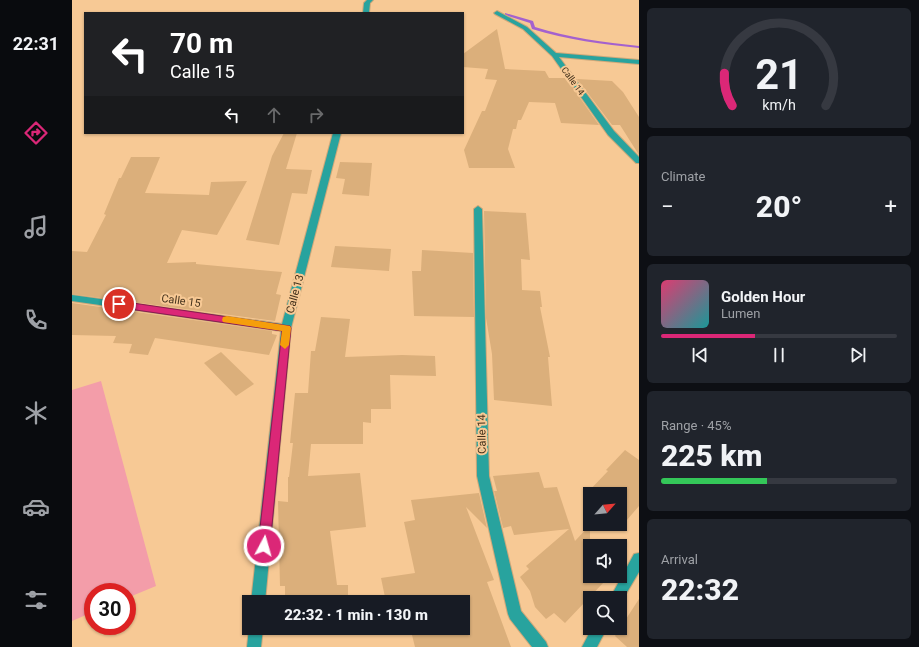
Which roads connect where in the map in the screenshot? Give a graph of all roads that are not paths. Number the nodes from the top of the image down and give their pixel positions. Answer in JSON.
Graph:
{"nodes":[{"id":1,"x":370,"y":0,"type":"edge"},
{"id":2,"x":366,"y":12,"type":"edge"},
{"id":3,"x":497,"y":13,"type":"dead end"},
{"id":4,"x":554,"y":55,"type":"junction"},
{"id":5,"x":639,"y":62,"type":"edge"},
{"id":6,"x":337,"y":134,"type":"edge"},
{"id":7,"x":639,"y":161,"type":"edge"},
{"id":8,"x":478,"y":209,"type":"dead end"},
{"id":9,"x":72,"y":298,"type":"edge"},
{"id":10,"x":286,"y":328,"type":"junction"},
{"id":11,"x":639,"y":559,"type":"edge"},
{"id":12,"x":621,"y":591,"type":"edge"},
{"id":13,"x":259,"y":595,"type":"edge"},
{"id":14,"x":255,"y":635,"type":"edge"},
{"id":15,"x":596,"y":635,"type":"edge"},
{"id":16,"x":254,"y":647,"type":"edge"},
{"id":17,"x":541,"y":647,"type":"edge"},
{"id":18,"x":589,"y":647,"type":"edge"}],
"edges":[{"from":1,"to":2,"type":"street"},
{"from":3,"to":4,"type":"street","name":"Calle 14"},
{"from":4,"to":5,"type":"street"},
{"from":4,"to":7,"type":"street","name":"Calle 14"},
{"from":6,"to":10,"type":"street","name":"Calle 13"},
{"from":8,"to":17,"type":"street","name":"Calle 14"},
{"from":9,"to":10,"type":"street","name":"Calle 15"},
{"from":10,"to":13,"type":"street","name":"Calle 13"},
{"from":11,"to":12,"type":"street"},
{"from":14,"to":16,"type":"street"},
{"from":15,"to":18,"type":"street"}]}
